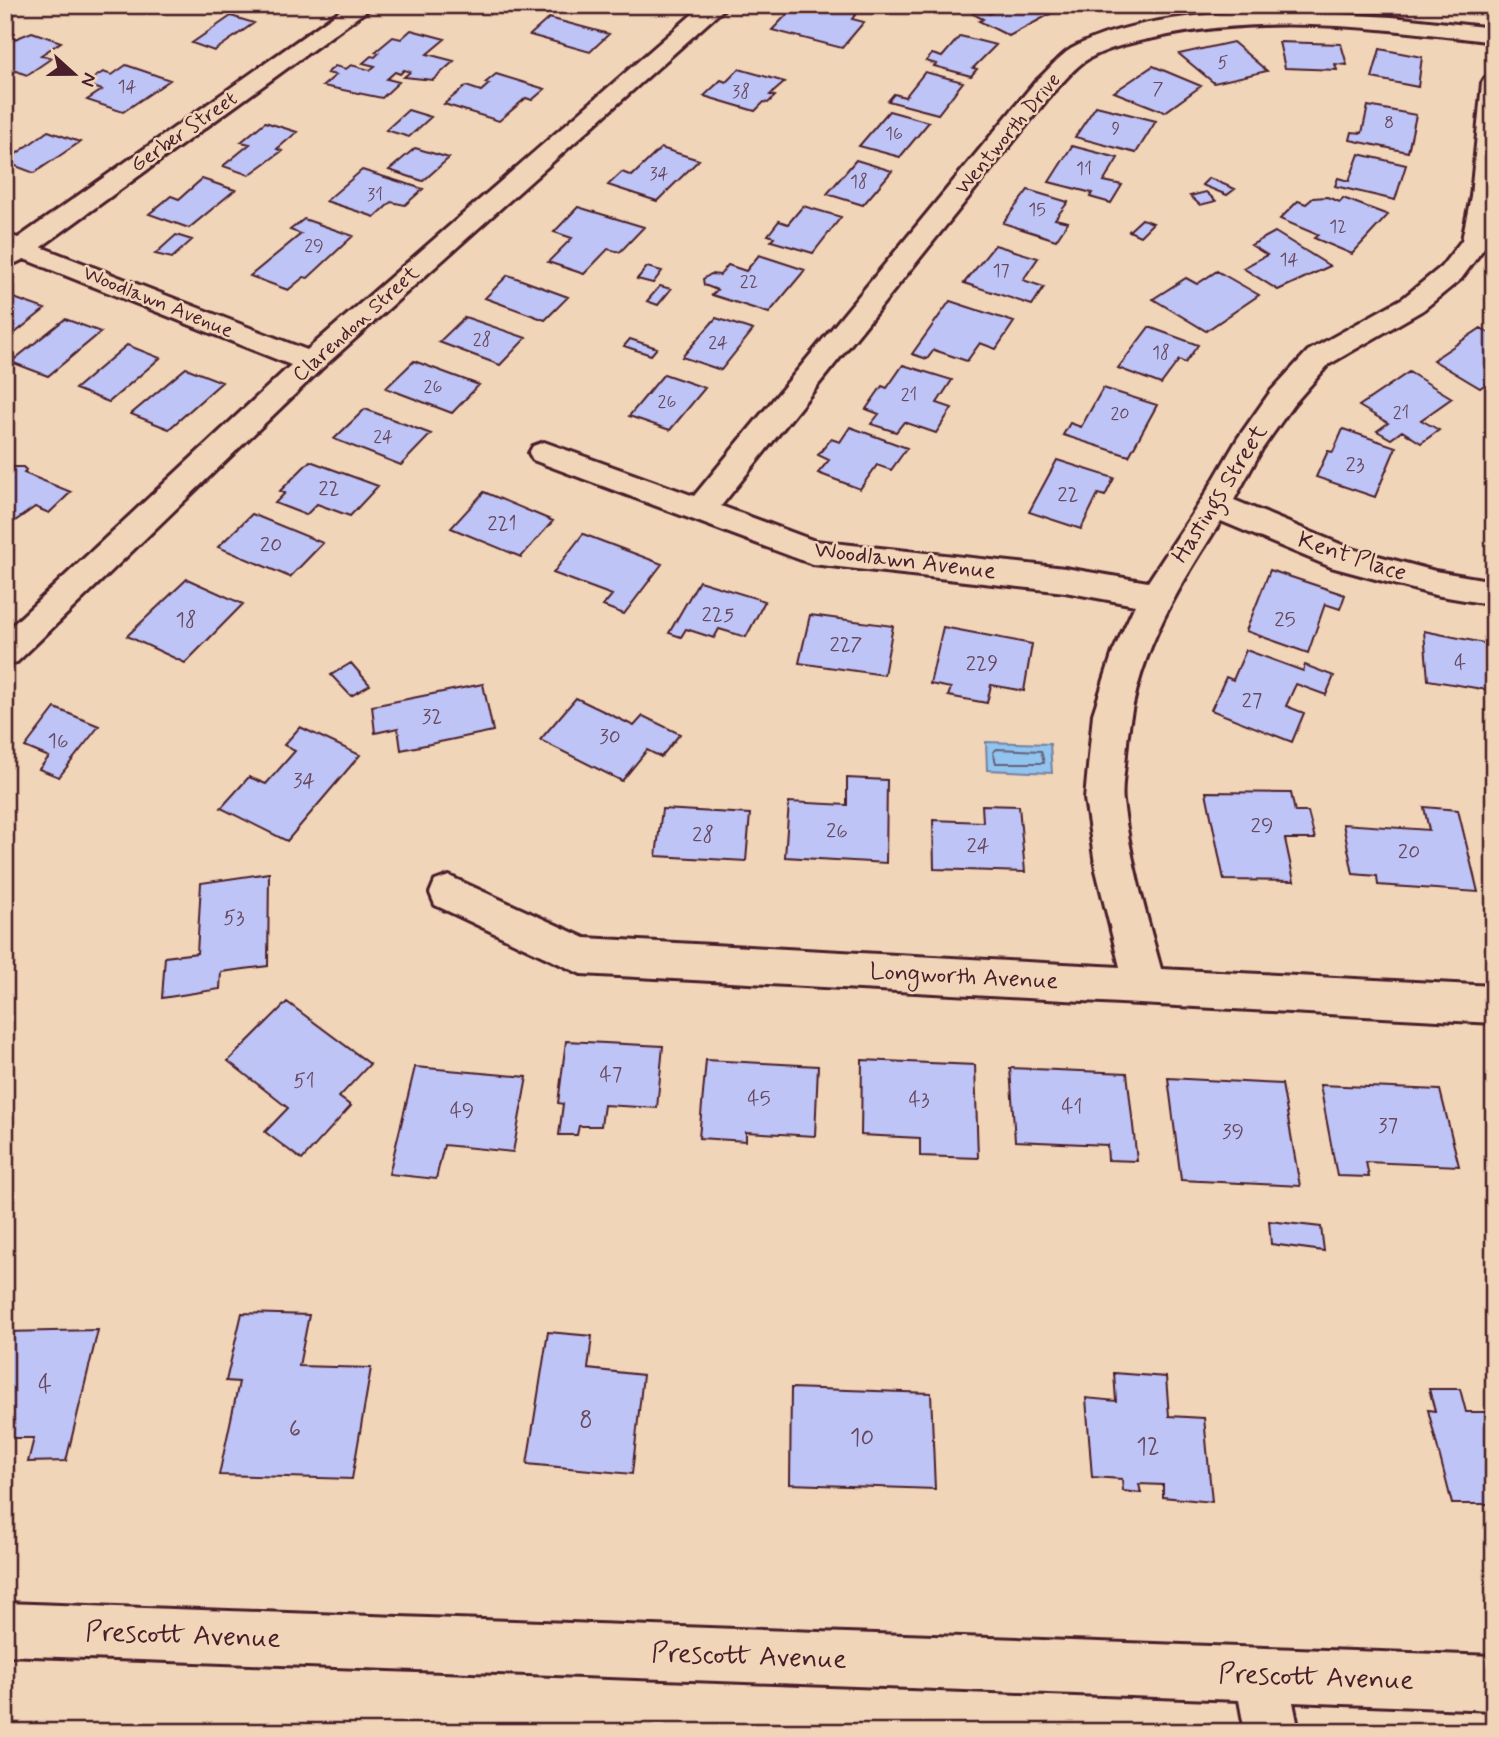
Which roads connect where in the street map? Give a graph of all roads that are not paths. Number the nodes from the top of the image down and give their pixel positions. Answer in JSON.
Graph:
{"nodes":[{"id":1,"x":363,"y":5,"type":"edge"},
{"id":2,"x":678,"y":7,"type":"dead end"},
{"id":3,"x":711,"y":12,"type":"edge"},
{"id":4,"x":1494,"y":35,"type":"edge"},
{"id":5,"x":1494,"y":83,"type":"edge"},
{"id":6,"x":11,"y":250,"type":"edge"},
{"id":7,"x":311,"y":362,"type":"junction"},
{"id":8,"x":544,"y":453,"type":"dead end"},
{"id":9,"x":1215,"y":505,"type":"junction"},
{"id":10,"x":699,"y":512,"type":"junction"},
{"id":11,"x":1494,"y":593,"type":"edge"},
{"id":12,"x":1156,"y":596,"type":"junction"},
{"id":13,"x":5,"y":653,"type":"edge"},
{"id":14,"x":449,"y":893,"type":"dead end"},
{"id":15,"x":1146,"y":987,"type":"junction"},
{"id":16,"x":1494,"y":1005,"type":"edge"},
{"id":17,"x":5,"y":1629,"type":"edge"},
{"id":18,"x":1262,"y":1677,"type":"junction"},
{"id":19,"x":1494,"y":1683,"type":"edge"},
{"id":20,"x":1272,"y":1732,"type":"edge"}],
"edges":[{"from":1,"to":6,"type":"street","name":"Gerber Street"},
{"from":2,"to":3,"type":"street"},
{"from":3,"to":7,"type":"street","name":"Clarendon Street"},
{"from":4,"to":10,"type":"street","name":"Wentworth Drive"},
{"from":5,"to":9,"type":"street","name":"Hastings Street"},
{"from":6,"to":7,"type":"street","name":"Woodlawn Avenue"},
{"from":7,"to":13,"type":"street","name":"Clarendon Street"},
{"from":8,"to":10,"type":"street","name":"Woodlawn Avenue"},
{"from":9,"to":11,"type":"street","name":"Kent Place"},
{"from":9,"to":12,"type":"street","name":"Hastings Street"},
{"from":10,"to":12,"type":"street","name":"Woodlawn Avenue"},
{"from":12,"to":15,"type":"street","name":"Hastings Street"},
{"from":14,"to":15,"type":"street","name":"Longworth Avenue"},
{"from":15,"to":16,"type":"street","name":"Longworth Avenue"},
{"from":17,"to":18,"type":"street","name":"Prescott Avenue"},
{"from":18,"to":19,"type":"street","name":"Prescott Avenue"},
{"from":18,"to":20,"type":"street"}]}
